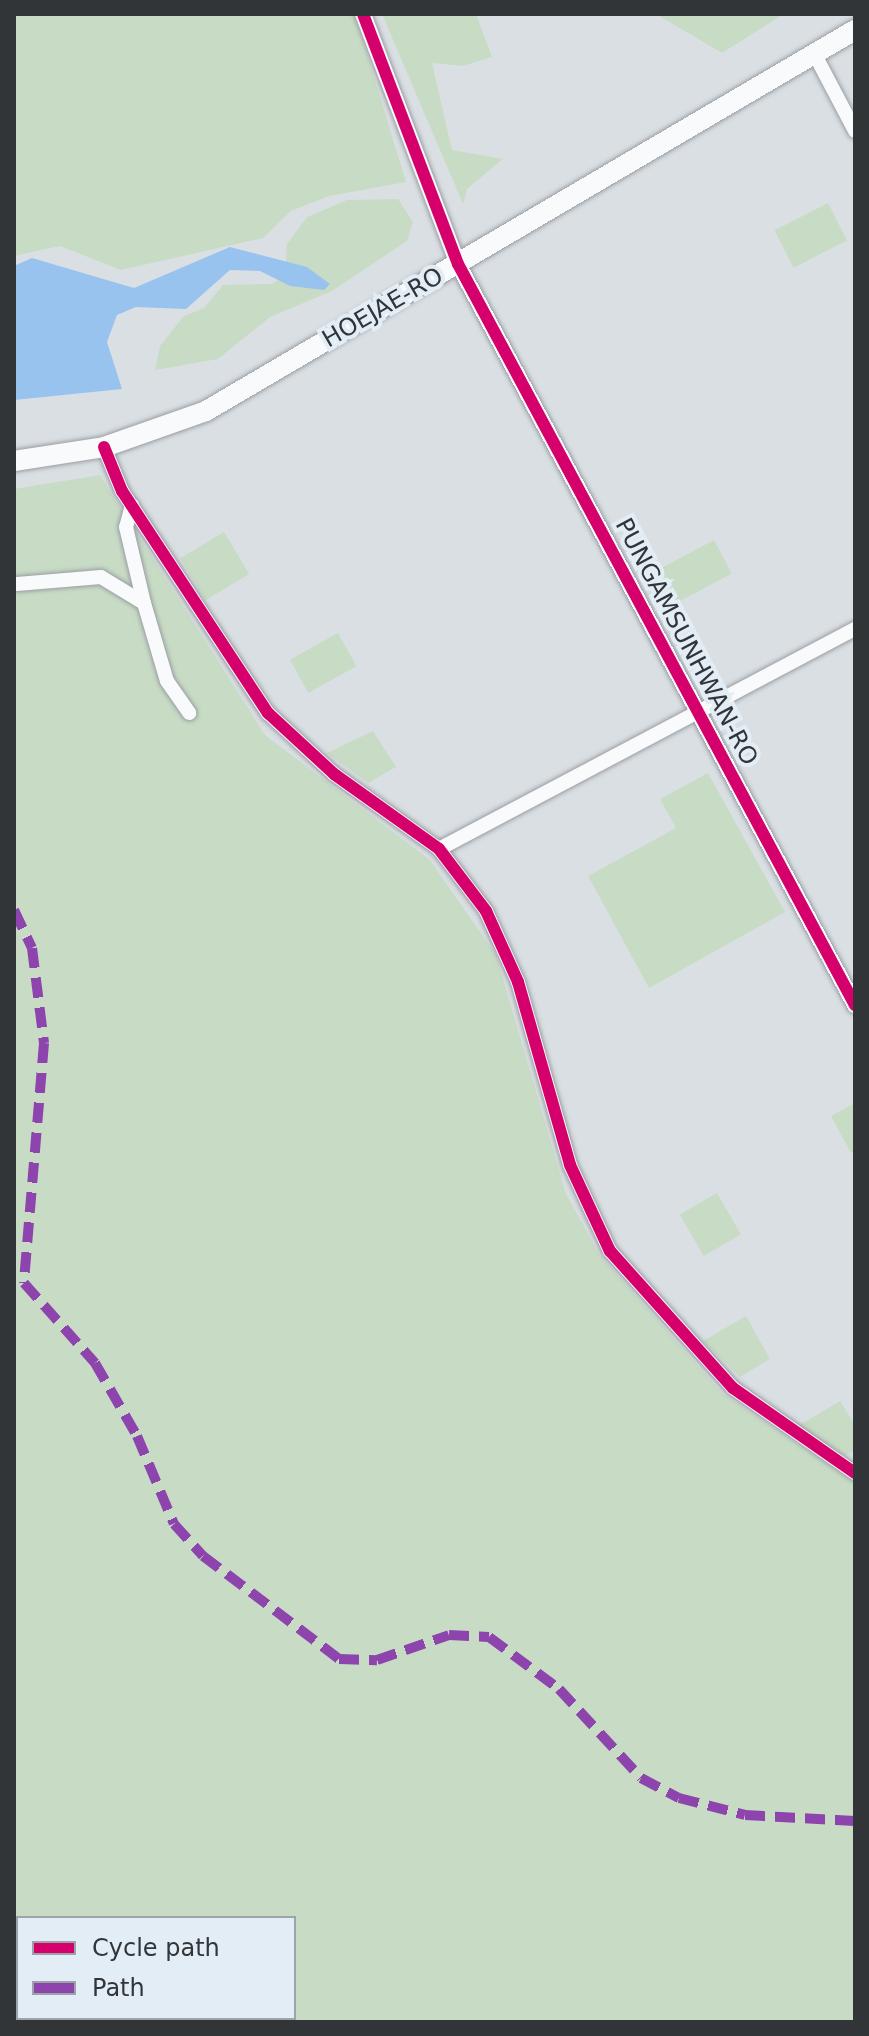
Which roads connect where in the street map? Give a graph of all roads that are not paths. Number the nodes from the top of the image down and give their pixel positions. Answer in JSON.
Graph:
{"nodes":[{"id":1,"x":363,"y":14,"type":"edge"},
{"id":2,"x":855,"y":30,"type":"edge"},
{"id":3,"x":815,"y":55,"type":"junction"},
{"id":4,"x":855,"y":131,"type":"edge"},
{"id":5,"x":458,"y":264,"type":"junction"},
{"id":6,"x":104,"y":447,"type":"junction"},
{"id":7,"x":14,"y":461,"type":"edge"},
{"id":8,"x":132,"y":505,"type":"junction"},
{"id":9,"x":17,"y":584,"type":"dead end"},
{"id":10,"x":144,"y":603,"type":"junction"},
{"id":11,"x":855,"y":629,"type":"edge"},
{"id":12,"x":189,"y":713,"type":"dead end"},
{"id":13,"x":700,"y":714,"type":"junction"},
{"id":14,"x":439,"y":849,"type":"junction"},
{"id":15,"x":855,"y":1005,"type":"edge"},
{"id":16,"x":855,"y":1473,"type":"edge"}],
"edges":[{"from":1,"to":5,"type":"street","name":"PUNGAMSUNHWAN-RO"},
{"from":2,"to":3,"type":"main road","name":"HOEJAE-RO"},
{"from":3,"to":4,"type":"street"},
{"from":3,"to":5,"type":"main road","name":"HOEJAE-RO"},
{"from":5,"to":6,"type":"main road","name":"HOEJAE-RO"},
{"from":5,"to":13,"type":"street","name":"PUNGAMSUNHWAN-RO"},
{"from":6,"to":7,"type":"main road","name":"HOEJAE-RO"},
{"from":6,"to":8,"type":"street"},
{"from":8,"to":10,"type":"street"},
{"from":8,"to":14,"type":"street"},
{"from":9,"to":10,"type":"street"},
{"from":10,"to":12,"type":"street"},
{"from":11,"to":13,"type":"street"},
{"from":13,"to":14,"type":"street"},
{"from":13,"to":15,"type":"street","name":"PUNGAMSUNHWAN-RO"},
{"from":14,"to":16,"type":"street"}]}
